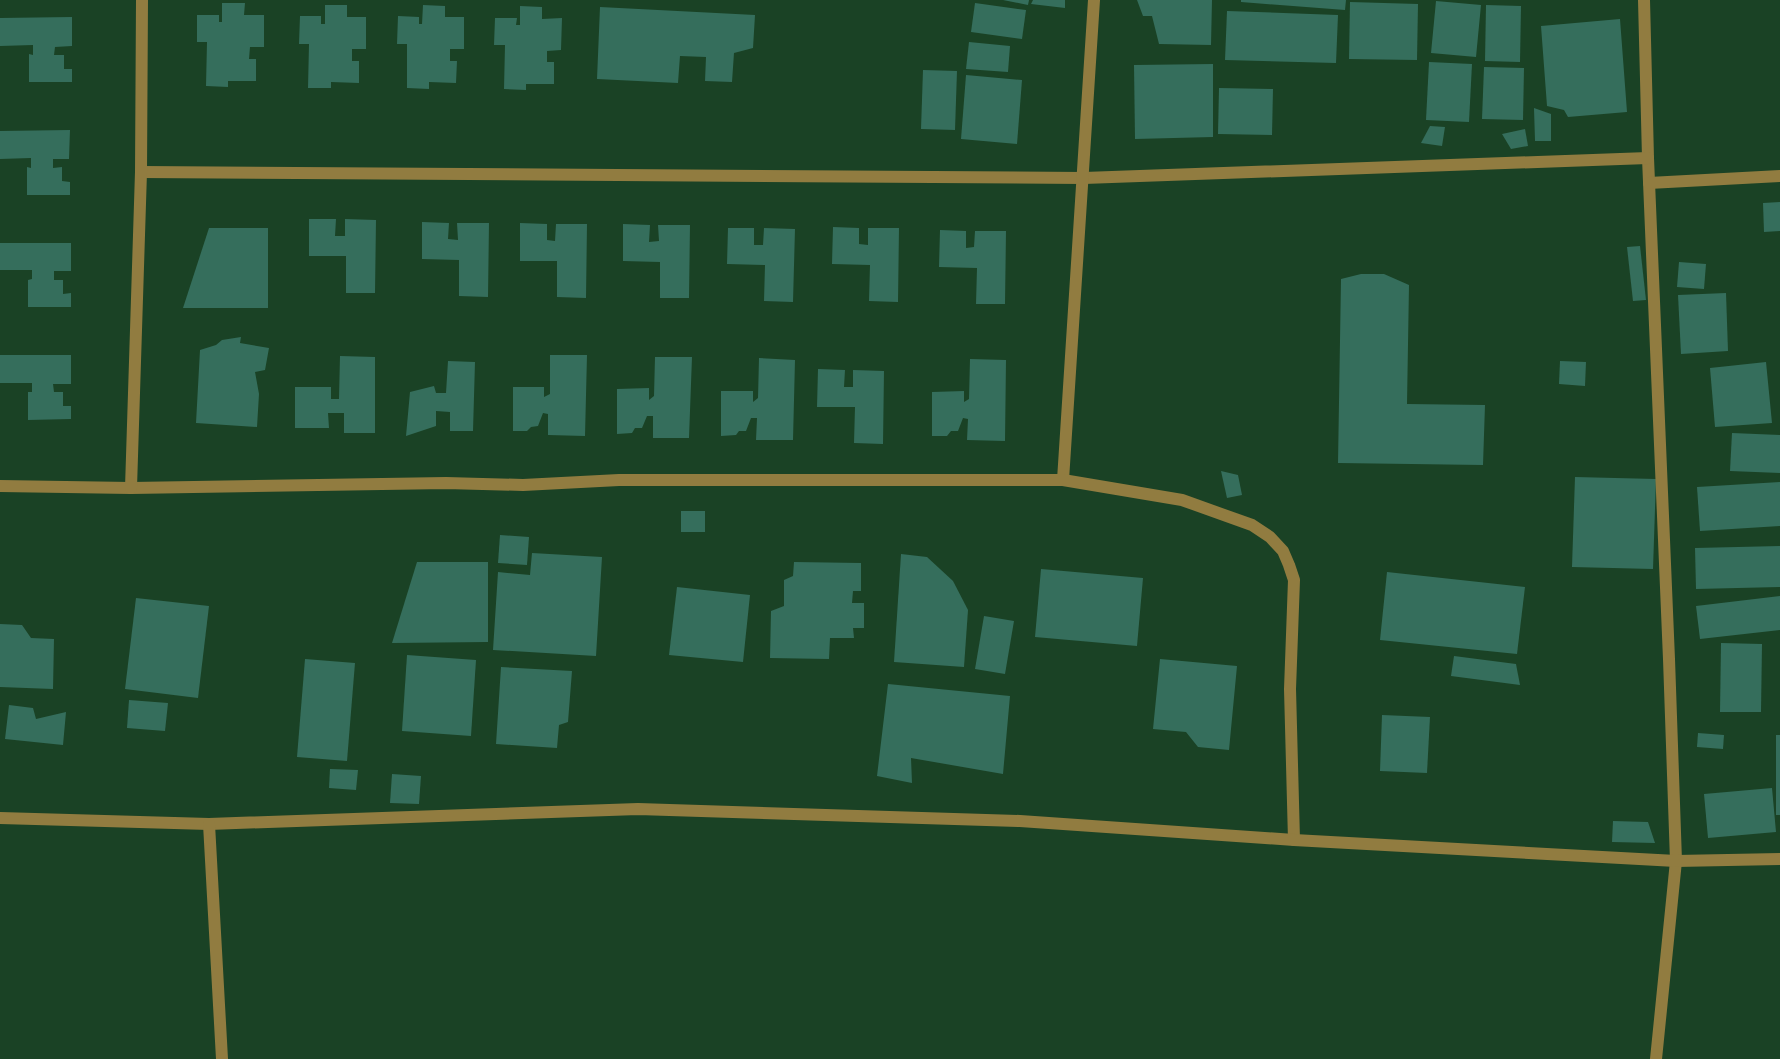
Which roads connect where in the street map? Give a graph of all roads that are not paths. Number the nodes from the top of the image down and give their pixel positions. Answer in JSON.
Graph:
{"nodes":[{"id":1,"x":142,"y":0,"type":"edge"},
{"id":2,"x":1094,"y":0,"type":"edge"},
{"id":3,"x":1644,"y":0,"type":"edge"},
{"id":4,"x":1648,"y":158,"type":"junction"},
{"id":5,"x":141,"y":172,"type":"junction"},
{"id":6,"x":1780,"y":176,"type":"edge"},
{"id":7,"x":1084,"y":178,"type":"junction"},
{"id":8,"x":1649,"y":183,"type":"junction"},
{"id":9,"x":1063,"y":480,"type":"junction"},
{"id":10,"x":0,"y":486,"type":"edge"},
{"id":11,"x":131,"y":488,"type":"junction"},
{"id":12,"x":0,"y":818,"type":"edge"},
{"id":13,"x":209,"y":824,"type":"junction"},
{"id":14,"x":1294,"y":840,"type":"junction"},
{"id":15,"x":1780,"y":859,"type":"edge"},
{"id":16,"x":1676,"y":861,"type":"junction"},
{"id":17,"x":222,"y":1059,"type":"edge"},
{"id":18,"x":1656,"y":1059,"type":"edge"}],
"edges":[{"from":1,"to":5,"type":"street"},
{"from":2,"to":7,"type":"street"},
{"from":3,"to":4,"type":"street"},
{"from":4,"to":7,"type":"street"},
{"from":4,"to":8,"type":"street"},
{"from":5,"to":7,"type":"street"},
{"from":5,"to":11,"type":"street"},
{"from":6,"to":8,"type":"street"},
{"from":7,"to":9,"type":"street"},
{"from":8,"to":16,"type":"street"},
{"from":9,"to":11,"type":"street"},
{"from":9,"to":14,"type":"street"},
{"from":10,"to":11,"type":"street"},
{"from":12,"to":13,"type":"street"},
{"from":13,"to":14,"type":"street"},
{"from":13,"to":17,"type":"street"},
{"from":14,"to":16,"type":"street"},
{"from":15,"to":16,"type":"street"},
{"from":16,"to":18,"type":"street"}]}
